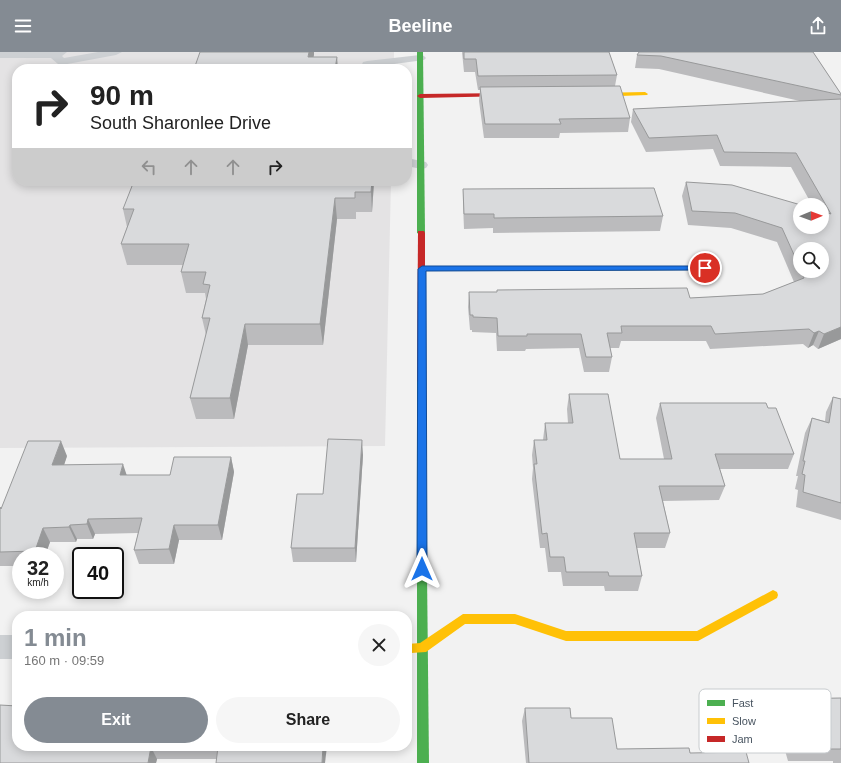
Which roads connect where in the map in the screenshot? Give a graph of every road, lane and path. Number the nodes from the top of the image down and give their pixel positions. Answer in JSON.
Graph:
{"nodes":[{"id":1,"x":116,"y":52,"type":"edge"},
{"id":2,"x":57,"y":54,"type":"edge"},
{"id":3,"x":0,"y":55,"type":"edge"},
{"id":4,"x":420,"y":55,"type":"edge"},
{"id":5,"x":367,"y":64,"type":"edge"},
{"id":6,"x":644,"y":94,"type":"dead end"},
{"id":7,"x":521,"y":95,"type":"edge"},
{"id":8,"x":583,"y":95,"type":"edge"},
{"id":9,"x":420,"y":96,"type":"junction"},
{"id":10,"x":412,"y":163,"type":"edge"},
{"id":11,"x":421,"y":164,"type":"junction"},
{"id":12,"x":705,"y":268,"type":"dead end"},
{"id":13,"x":422,"y":269,"type":"junction"},
{"id":14,"x":773,"y":595,"type":"dead end"},
{"id":15,"x":0,"y":646,"type":"edge"},
{"id":16,"x":12,"y":647,"type":"edge"},
{"id":17,"x":412,"y":648,"type":"edge"},
{"id":18,"x":422,"y":648,"type":"junction"},
{"id":19,"x":424,"y":763,"type":"edge"}],
"edges":[{"from":1,"to":2,"type":"lane"},
{"from":2,"to":3,"type":"lane"},
{"from":4,"to":5,"type":"lane"},
{"from":4,"to":9,"type":"street"},
{"from":6,"to":8,"type":"street"},
{"from":7,"to":9,"type":"street"},
{"from":9,"to":11,"type":"street"},
{"from":10,"to":11,"type":"lane"},
{"from":11,"to":13,"type":"street"},
{"from":12,"to":13,"type":"street"},
{"from":13,"to":18,"type":"street"},
{"from":14,"to":18,"type":"street"},
{"from":15,"to":16,"type":"street"},
{"from":17,"to":18,"type":"street"},
{"from":18,"to":19,"type":"street"}]}
